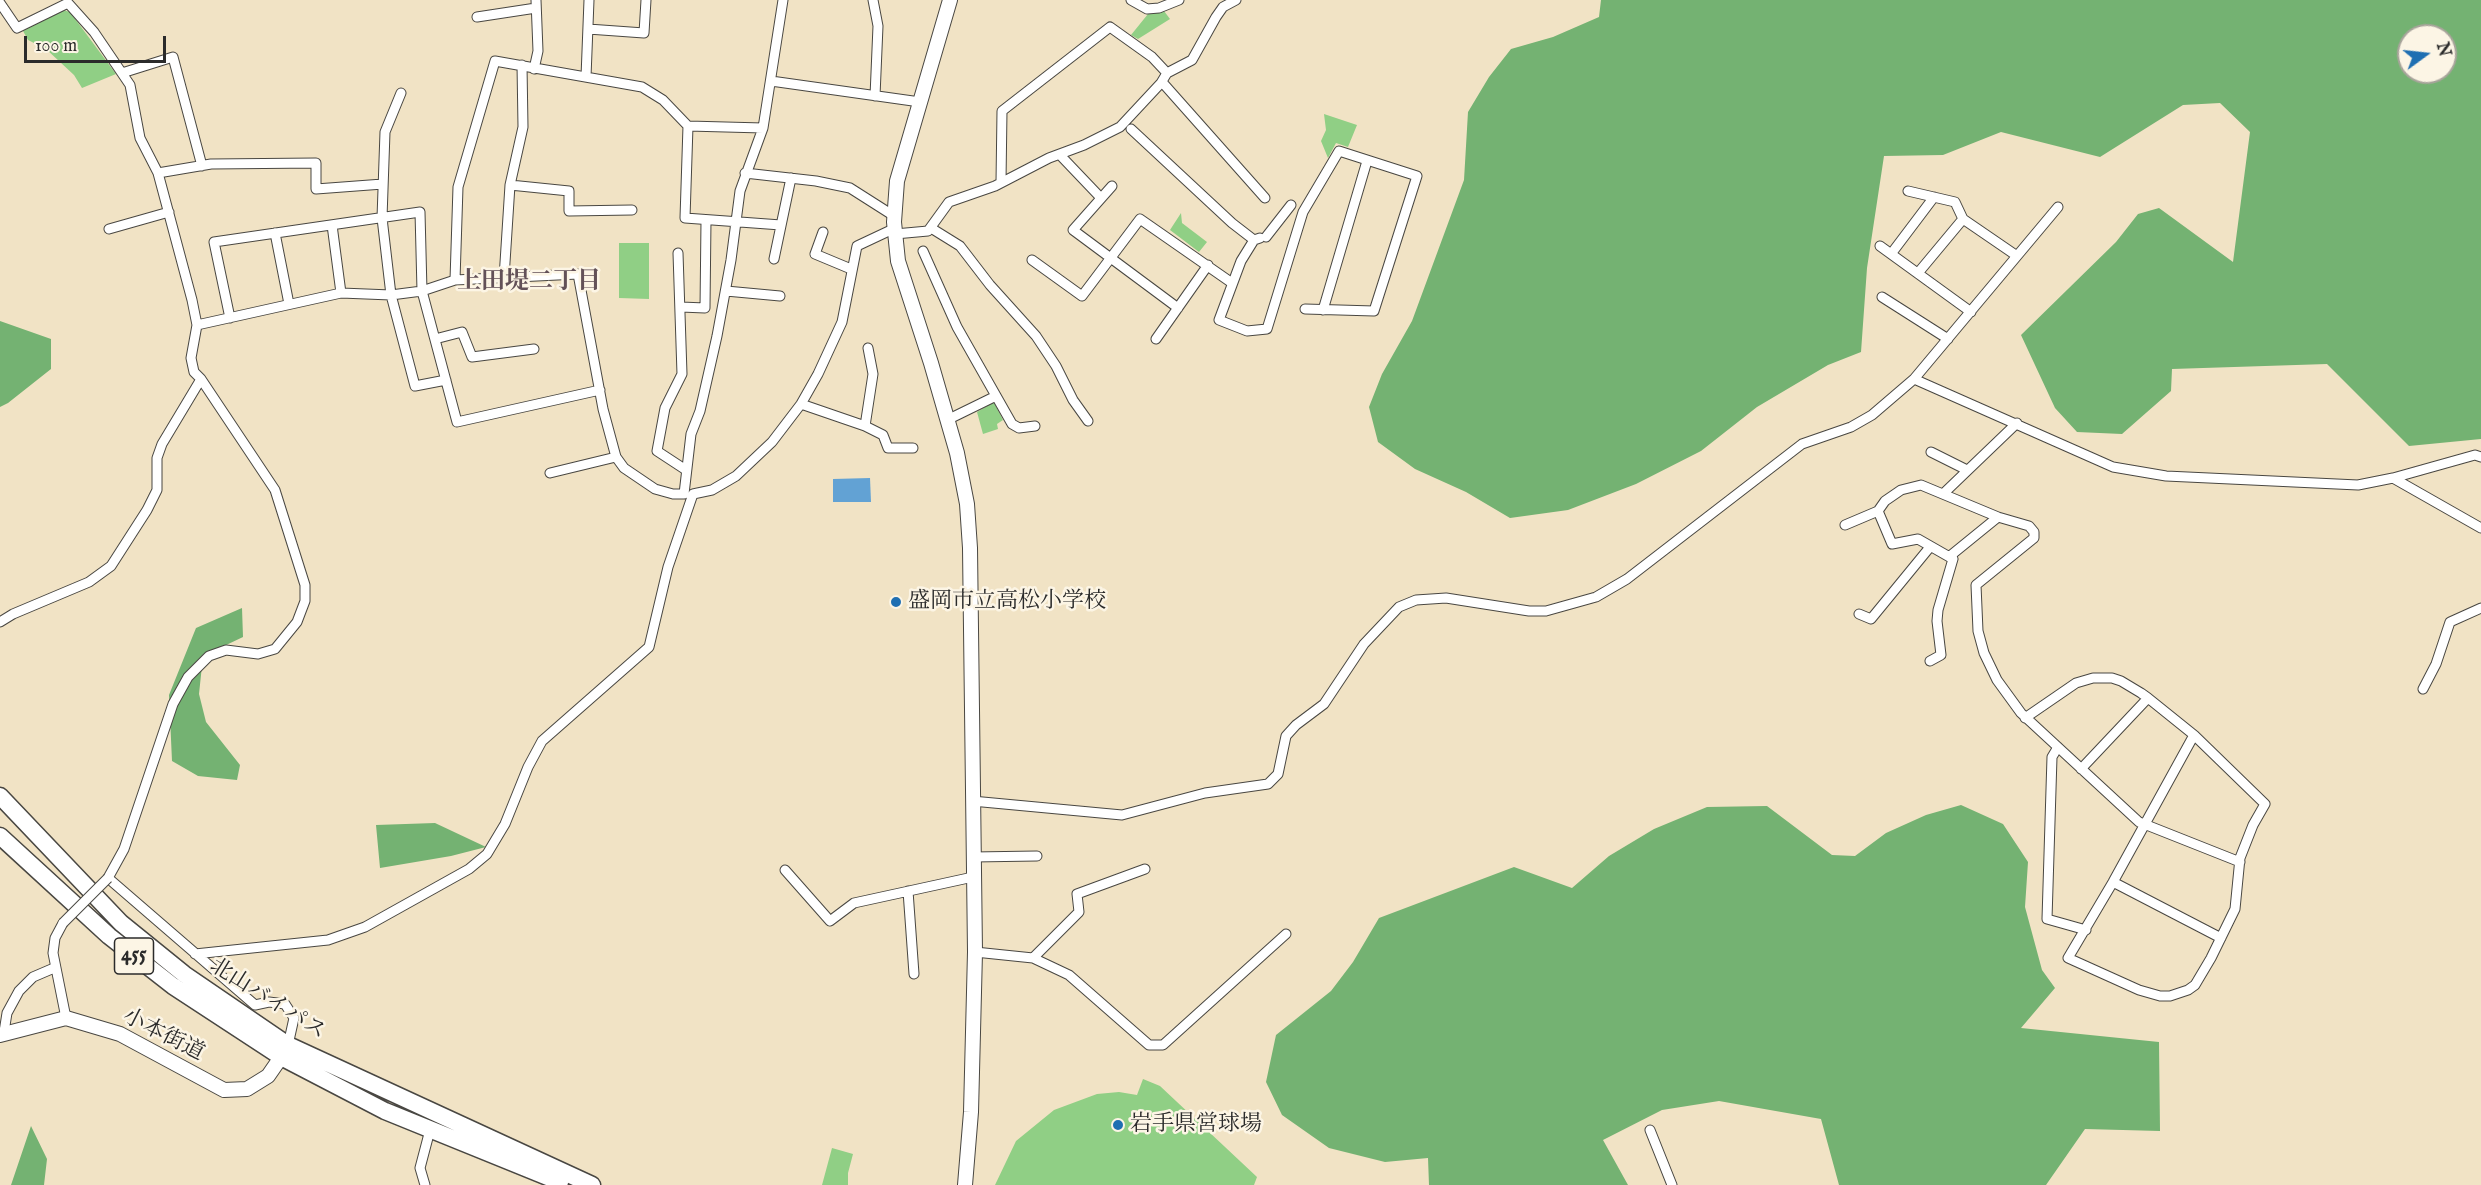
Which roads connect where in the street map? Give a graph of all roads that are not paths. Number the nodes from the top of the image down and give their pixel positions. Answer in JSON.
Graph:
{"nodes":[{"id":1,"x":589,"y":0,"type":"edge"},
{"id":2,"x":646,"y":0,"type":"edge"},
{"id":3,"x":783,"y":0,"type":"edge"},
{"id":4,"x":873,"y":0,"type":"edge"},
{"id":5,"x":950,"y":0,"type":"edge"},
{"id":6,"x":1131,"y":0,"type":"edge"},
{"id":7,"x":1179,"y":0,"type":"edge"},
{"id":8,"x":1236,"y":0,"type":"edge"},
{"id":9,"x":68,"y":1,"type":"edge"},
{"id":10,"x":0,"y":3,"type":"edge"},
{"id":11,"x":536,"y":4,"type":"edge"},
{"id":12,"x":477,"y":17,"type":"dead end"},
{"id":13,"x":588,"y":29,"type":"junction"},
{"id":14,"x":522,"y":65,"type":"junction"},
{"id":15,"x":534,"y":69,"type":"junction"},
{"id":16,"x":122,"y":73,"type":"junction"},
{"id":17,"x":586,"y":77,"type":"junction"},
{"id":18,"x":1164,"y":77,"type":"junction"},
{"id":19,"x":771,"y":81,"type":"junction"},
{"id":20,"x":401,"y":93,"type":"dead end"},
{"id":21,"x":875,"y":96,"type":"junction"},
{"id":22,"x":920,"y":102,"type":"junction"},
{"id":23,"x":688,"y":126,"type":"junction"},
{"id":24,"x":763,"y":128,"type":"junction"},
{"id":25,"x":1131,"y":129,"type":"dead end"},
{"id":26,"x":1060,"y":155,"type":"junction"},
{"id":27,"x":1367,"y":161,"type":"junction"},
{"id":28,"x":202,"y":166,"type":"junction"},
{"id":29,"x":158,"y":173,"type":"junction"},
{"id":30,"x":745,"y":174,"type":"junction"},
{"id":31,"x":791,"y":178,"type":"junction"},
{"id":32,"x":1001,"y":182,"type":"junction"},
{"id":33,"x":383,"y":184,"type":"junction"},
{"id":34,"x":510,"y":185,"type":"junction"},
{"id":35,"x":1112,"y":186,"type":"dead end"},
{"id":36,"x":1908,"y":191,"type":"dead end"},
{"id":37,"x":1934,"y":197,"type":"junction"},
{"id":38,"x":1101,"y":198,"type":"junction"},
{"id":39,"x":1265,"y":198,"type":"dead end"},
{"id":40,"x":1292,"y":205,"type":"dead end"},
{"id":41,"x":2058,"y":207,"type":"dead end"},
{"id":42,"x":632,"y":210,"type":"dead end"},
{"id":43,"x":169,"y":212,"type":"junction"},
{"id":44,"x":382,"y":218,"type":"junction"},
{"id":45,"x":1963,"y":219,"type":"junction"},
{"id":46,"x":736,"y":220,"type":"junction"},
{"id":47,"x":706,"y":221,"type":"junction"},
{"id":48,"x":332,"y":225,"type":"junction"},
{"id":49,"x":781,"y":225,"type":"junction"},
{"id":50,"x":893,"y":227,"type":"junction"},
{"id":51,"x":931,"y":228,"type":"junction"},
{"id":52,"x":109,"y":229,"type":"dead end"},
{"id":53,"x":823,"y":232,"type":"dead end"},
{"id":54,"x":275,"y":233,"type":"junction"},
{"id":55,"x":1260,"y":238,"type":"junction"},
{"id":56,"x":1880,"y":246,"type":"dead end"},
{"id":57,"x":923,"y":251,"type":"dead end"},
{"id":58,"x":678,"y":253,"type":"dead end"},
{"id":59,"x":1892,"y":254,"type":"junction"},
{"id":60,"x":2017,"y":256,"type":"junction"},
{"id":61,"x":1111,"y":258,"type":"junction"},
{"id":62,"x":774,"y":259,"type":"dead end"},
{"id":63,"x":1032,"y":260,"type":"dead end"},
{"id":64,"x":1208,"y":266,"type":"junction"},
{"id":65,"x":851,"y":269,"type":"junction"},
{"id":66,"x":1918,"y":273,"type":"junction"},
{"id":67,"x":504,"y":278,"type":"junction"},
{"id":68,"x":456,"y":280,"type":"junction"},
{"id":69,"x":1232,"y":283,"type":"junction"},
{"id":70,"x":422,"y":291,"type":"junction"},
{"id":71,"x":726,"y":291,"type":"junction"},
{"id":72,"x":341,"y":293,"type":"junction"},
{"id":73,"x":391,"y":295,"type":"junction"},
{"id":74,"x":780,"y":296,"type":"dead end"},
{"id":75,"x":1882,"y":297,"type":"dead end"},
{"id":76,"x":289,"y":304,"type":"junction"},
{"id":77,"x":681,"y":307,"type":"junction"},
{"id":78,"x":705,"y":308,"type":"junction"},
{"id":79,"x":1178,"y":308,"type":"junction"},
{"id":80,"x":1305,"y":309,"type":"dead end"},
{"id":81,"x":722,"y":310,"type":"junction"},
{"id":82,"x":1323,"y":310,"type":"junction"},
{"id":83,"x":1971,"y":312,"type":"junction"},
{"id":84,"x":230,"y":318,"type":"junction"},
{"id":85,"x":197,"y":326,"type":"junction"},
{"id":86,"x":435,"y":339,"type":"junction"},
{"id":87,"x":1156,"y":339,"type":"dead end"},
{"id":88,"x":1948,"y":339,"type":"junction"},
{"id":89,"x":868,"y":348,"type":"dead end"},
{"id":90,"x":534,"y":349,"type":"dead end"},
{"id":91,"x":201,"y":379,"type":"junction"},
{"id":92,"x":1914,"y":379,"type":"junction"},
{"id":93,"x":446,"y":380,"type":"junction"},
{"id":94,"x":600,"y":390,"type":"junction"},
{"id":95,"x":996,"y":396,"type":"junction"},
{"id":96,"x":801,"y":404,"type":"junction"},
{"id":97,"x":947,"y":420,"type":"junction"},
{"id":98,"x":1088,"y":421,"type":"dead end"},
{"id":99,"x":2017,"y":423,"type":"junction"},
{"id":100,"x":865,"y":426,"type":"junction"},
{"id":101,"x":1035,"y":426,"type":"dead end"},
{"id":102,"x":913,"y":448,"type":"dead end"},
{"id":103,"x":1931,"y":452,"type":"dead end"},
{"id":104,"x":616,"y":457,"type":"junction"},
{"id":105,"x":2481,"y":457,"type":"edge"},
{"id":106,"x":686,"y":470,"type":"junction"},
{"id":107,"x":1966,"y":470,"type":"junction"},
{"id":108,"x":550,"y":472,"type":"dead end"},
{"id":109,"x":2392,"y":478,"type":"junction"},
{"id":110,"x":1944,"y":494,"type":"junction"},
{"id":111,"x":1878,"y":511,"type":"junction"},
{"id":112,"x":1998,"y":517,"type":"junction"},
{"id":113,"x":1845,"y":525,"type":"dead end"},
{"id":114,"x":2481,"y":528,"type":"edge"},
{"id":115,"x":1930,"y":547,"type":"junction"},
{"id":116,"x":1950,"y":556,"type":"junction"},
{"id":117,"x":2481,"y":608,"type":"edge"},
{"id":118,"x":1859,"y":614,"type":"dead end"},
{"id":119,"x":0,"y":622,"type":"edge"},
{"id":120,"x":1930,"y":661,"type":"dead end"},
{"id":121,"x":2423,"y":689,"type":"dead end"},
{"id":122,"x":2148,"y":698,"type":"junction"},
{"id":123,"x":2025,"y":718,"type":"junction"},
{"id":124,"x":2194,"y":735,"type":"junction"},
{"id":125,"x":2058,"y":747,"type":"junction"},
{"id":126,"x":2081,"y":769,"type":"junction"},
{"id":127,"x":0,"y":796,"type":"edge"},
{"id":128,"x":972,"y":801,"type":"junction"},
{"id":129,"x":2144,"y":824,"type":"junction"},
{"id":130,"x":0,"y":836,"type":"edge"},
{"id":131,"x":1037,"y":856,"type":"dead end"},
{"id":132,"x":973,"y":857,"type":"junction"},
{"id":133,"x":2240,"y":862,"type":"junction"},
{"id":134,"x":1145,"y":869,"type":"dead end"},
{"id":135,"x":785,"y":870,"type":"dead end"},
{"id":136,"x":973,"y":877,"type":"junction"},
{"id":137,"x":108,"y":878,"type":"junction"},
{"id":138,"x":2113,"y":882,"type":"junction"},
{"id":139,"x":908,"y":891,"type":"junction"},
{"id":140,"x":2086,"y":930,"type":"junction"},
{"id":141,"x":1286,"y":934,"type":"dead end"},
{"id":142,"x":2221,"y":938,"type":"junction"},
{"id":143,"x":975,"y":952,"type":"junction"},
{"id":144,"x":195,"y":954,"type":"junction"},
{"id":145,"x":1033,"y":958,"type":"junction"},
{"id":146,"x":54,"y":968,"type":"junction"},
{"id":147,"x":914,"y":974,"type":"dead end"},
{"id":148,"x":66,"y":1018,"type":"junction"},
{"id":149,"x":2,"y":1033,"type":"edge"},
{"id":150,"x":286,"y":1052,"type":"junction"},
{"id":151,"x":430,"y":1130,"type":"junction"},
{"id":152,"x":1650,"y":1130,"type":"dead end"},
{"id":153,"x":560,"y":1184,"type":"edge"},
{"id":154,"x":425,"y":1185,"type":"edge"},
{"id":155,"x":592,"y":1185,"type":"edge"},
{"id":156,"x":964,"y":1185,"type":"edge"},
{"id":157,"x":1672,"y":1185,"type":"edge"}],
"edges":[{"from":1,"to":13,"type":"street"},
{"from":2,"to":13,"type":"street"},
{"from":3,"to":19,"type":"street"},
{"from":4,"to":21,"type":"street"},
{"from":5,"to":22,"type":"street"},
{"from":6,"to":7,"type":"street"},
{"from":8,"to":18,"type":"street"},
{"from":9,"to":10,"type":"street"},
{"from":9,"to":16,"type":"street"},
{"from":11,"to":12,"type":"street"},
{"from":11,"to":15,"type":"street"},
{"from":13,"to":17,"type":"street"},
{"from":14,"to":15,"type":"street"},
{"from":14,"to":34,"type":"street"},
{"from":14,"to":68,"type":"street"},
{"from":15,"to":17,"type":"street"},
{"from":16,"to":28,"type":"street"},
{"from":16,"to":29,"type":"street"},
{"from":17,"to":23,"type":"street"},
{"from":18,"to":26,"type":"street"},
{"from":18,"to":32,"type":"street"},
{"from":18,"to":39,"type":"street"},
{"from":19,"to":21,"type":"street"},
{"from":19,"to":24,"type":"street"},
{"from":20,"to":33,"type":"street"},
{"from":21,"to":22,"type":"street"},
{"from":22,"to":50,"type":"street"},
{"from":23,"to":24,"type":"street"},
{"from":23,"to":47,"type":"street"},
{"from":24,"to":30,"type":"street"},
{"from":25,"to":55,"type":"street"},
{"from":26,"to":32,"type":"street"},
{"from":26,"to":38,"type":"street"},
{"from":27,"to":69,"type":"street"},
{"from":27,"to":82,"type":"street"},
{"from":27,"to":82,"type":"street"},
{"from":28,"to":29,"type":"street"},
{"from":28,"to":33,"type":"street"},
{"from":29,"to":43,"type":"street"},
{"from":30,"to":31,"type":"street"},
{"from":30,"to":46,"type":"street"},
{"from":31,"to":49,"type":"street"},
{"from":31,"to":50,"type":"street"},
{"from":32,"to":51,"type":"street"},
{"from":33,"to":44,"type":"street"},
{"from":34,"to":42,"type":"street"},
{"from":34,"to":67,"type":"street"},
{"from":35,"to":38,"type":"street"},
{"from":36,"to":37,"type":"street"},
{"from":37,"to":45,"type":"street"},
{"from":37,"to":59,"type":"street"},
{"from":38,"to":61,"type":"street"},
{"from":40,"to":55,"type":"street"},
{"from":41,"to":60,"type":"street"},
{"from":43,"to":52,"type":"street"},
{"from":43,"to":85,"type":"street"},
{"from":44,"to":48,"type":"street"},
{"from":44,"to":70,"type":"street"},
{"from":44,"to":73,"type":"street"},
{"from":45,"to":60,"type":"street"},
{"from":45,"to":66,"type":"street"},
{"from":46,"to":47,"type":"street"},
{"from":46,"to":49,"type":"street"},
{"from":46,"to":71,"type":"street"},
{"from":47,"to":78,"type":"street"},
{"from":48,"to":54,"type":"street"},
{"from":48,"to":72,"type":"street"},
{"from":49,"to":62,"type":"street"},
{"from":50,"to":51,"type":"street"},
{"from":50,"to":65,"type":"street"},
{"from":50,"to":97,"type":"street"},
{"from":51,"to":98,"type":"street"},
{"from":53,"to":65,"type":"street"},
{"from":54,"to":76,"type":"street"},
{"from":54,"to":84,"type":"street"},
{"from":55,"to":69,"type":"street"},
{"from":56,"to":59,"type":"street"},
{"from":57,"to":95,"type":"street"},
{"from":58,"to":77,"type":"street"},
{"from":59,"to":66,"type":"street"},
{"from":60,"to":83,"type":"street"},
{"from":61,"to":63,"type":"street"},
{"from":61,"to":64,"type":"street"},
{"from":61,"to":79,"type":"street"},
{"from":64,"to":69,"type":"street"},
{"from":64,"to":79,"type":"street"},
{"from":65,"to":96,"type":"street"},
{"from":66,"to":83,"type":"street"},
{"from":67,"to":68,"type":"street"},
{"from":67,"to":94,"type":"street"},
{"from":68,"to":70,"type":"street"},
{"from":70,"to":73,"type":"street"},
{"from":70,"to":86,"type":"street"},
{"from":71,"to":74,"type":"street"},
{"from":71,"to":81,"type":"street"},
{"from":72,"to":73,"type":"street"},
{"from":72,"to":76,"type":"street"},
{"from":73,"to":93,"type":"street"},
{"from":75,"to":88,"type":"street"},
{"from":76,"to":84,"type":"street"},
{"from":77,"to":78,"type":"street"},
{"from":77,"to":106,"type":"street"},
{"from":78,"to":81,"type":"street"},
{"from":79,"to":87,"type":"street"},
{"from":80,"to":82,"type":"street"},
{"from":81,"to":106,"type":"street"},
{"from":83,"to":88,"type":"street"},
{"from":84,"to":85,"type":"street"},
{"from":85,"to":91,"type":"street"},
{"from":86,"to":90,"type":"street"},
{"from":86,"to":93,"type":"street"},
{"from":88,"to":92,"type":"street"},
{"from":89,"to":100,"type":"street"},
{"from":91,"to":119,"type":"street"},
{"from":91,"to":137,"type":"street"},
{"from":92,"to":99,"type":"street"},
{"from":92,"to":128,"type":"street"},
{"from":93,"to":94,"type":"street"},
{"from":94,"to":104,"type":"street"},
{"from":95,"to":97,"type":"street"},
{"from":95,"to":101,"type":"street"},
{"from":96,"to":100,"type":"street"},
{"from":96,"to":144,"type":"street"},
{"from":97,"to":128,"type":"street"},
{"from":99,"to":107,"type":"street"},
{"from":99,"to":109,"type":"street"},
{"from":100,"to":102,"type":"street"},
{"from":103,"to":107,"type":"street"},
{"from":104,"to":106,"type":"street"},
{"from":104,"to":108,"type":"street"},
{"from":105,"to":109,"type":"street"},
{"from":107,"to":110,"type":"street"},
{"from":109,"to":114,"type":"street"},
{"from":110,"to":111,"type":"street"},
{"from":110,"to":112,"type":"street"},
{"from":111,"to":113,"type":"street"},
{"from":111,"to":115,"type":"street"},
{"from":112,"to":116,"type":"street"},
{"from":112,"to":123,"type":"street"},
{"from":115,"to":116,"type":"street"},
{"from":115,"to":118,"type":"street"},
{"from":116,"to":120,"type":"street"},
{"from":117,"to":121,"type":"street"},
{"from":122,"to":123,"type":"street"},
{"from":122,"to":124,"type":"street"},
{"from":122,"to":126,"type":"street"},
{"from":123,"to":125,"type":"street"},
{"from":124,"to":129,"type":"street"},
{"from":124,"to":133,"type":"street"},
{"from":125,"to":126,"type":"street"},
{"from":125,"to":140,"type":"street"},
{"from":126,"to":129,"type":"street"},
{"from":127,"to":150,"type":"highway","name":"北山バイパス","number":"455"},
{"from":128,"to":132,"type":"street"},
{"from":129,"to":133,"type":"street"},
{"from":129,"to":138,"type":"street"},
{"from":130,"to":150,"type":"highway","name":"北山バイパス","number":"455"},
{"from":131,"to":132,"type":"street"},
{"from":132,"to":136,"type":"street"},
{"from":133,"to":142,"type":"street"},
{"from":134,"to":145,"type":"street"},
{"from":135,"to":139,"type":"street"},
{"from":136,"to":139,"type":"street"},
{"from":136,"to":143,"type":"street"},
{"from":137,"to":144,"type":"street"},
{"from":137,"to":146,"type":"street","bridge":true},
{"from":138,"to":140,"type":"street"},
{"from":138,"to":142,"type":"street"},
{"from":139,"to":147,"type":"street"},
{"from":140,"to":142,"type":"street"},
{"from":141,"to":145,"type":"street"},
{"from":143,"to":145,"type":"street"},
{"from":143,"to":156,"type":"street"},
{"from":144,"to":150,"type":"street"},
{"from":146,"to":148,"type":"street"},
{"from":146,"to":149,"type":"street"},
{"from":148,"to":149,"type":"street","name":"小本街道"},
{"from":148,"to":150,"type":"street","name":"小本街道"},
{"from":150,"to":151,"type":"highway","name":"北山バイパス","number":"455"},
{"from":150,"to":155,"type":"highway","name":"北山バイパス","number":"455"},
{"from":151,"to":153,"type":"highway","name":"北山バイパス","number":"455"},
{"from":151,"to":154,"type":"street"},
{"from":152,"to":157,"type":"street"}]}
